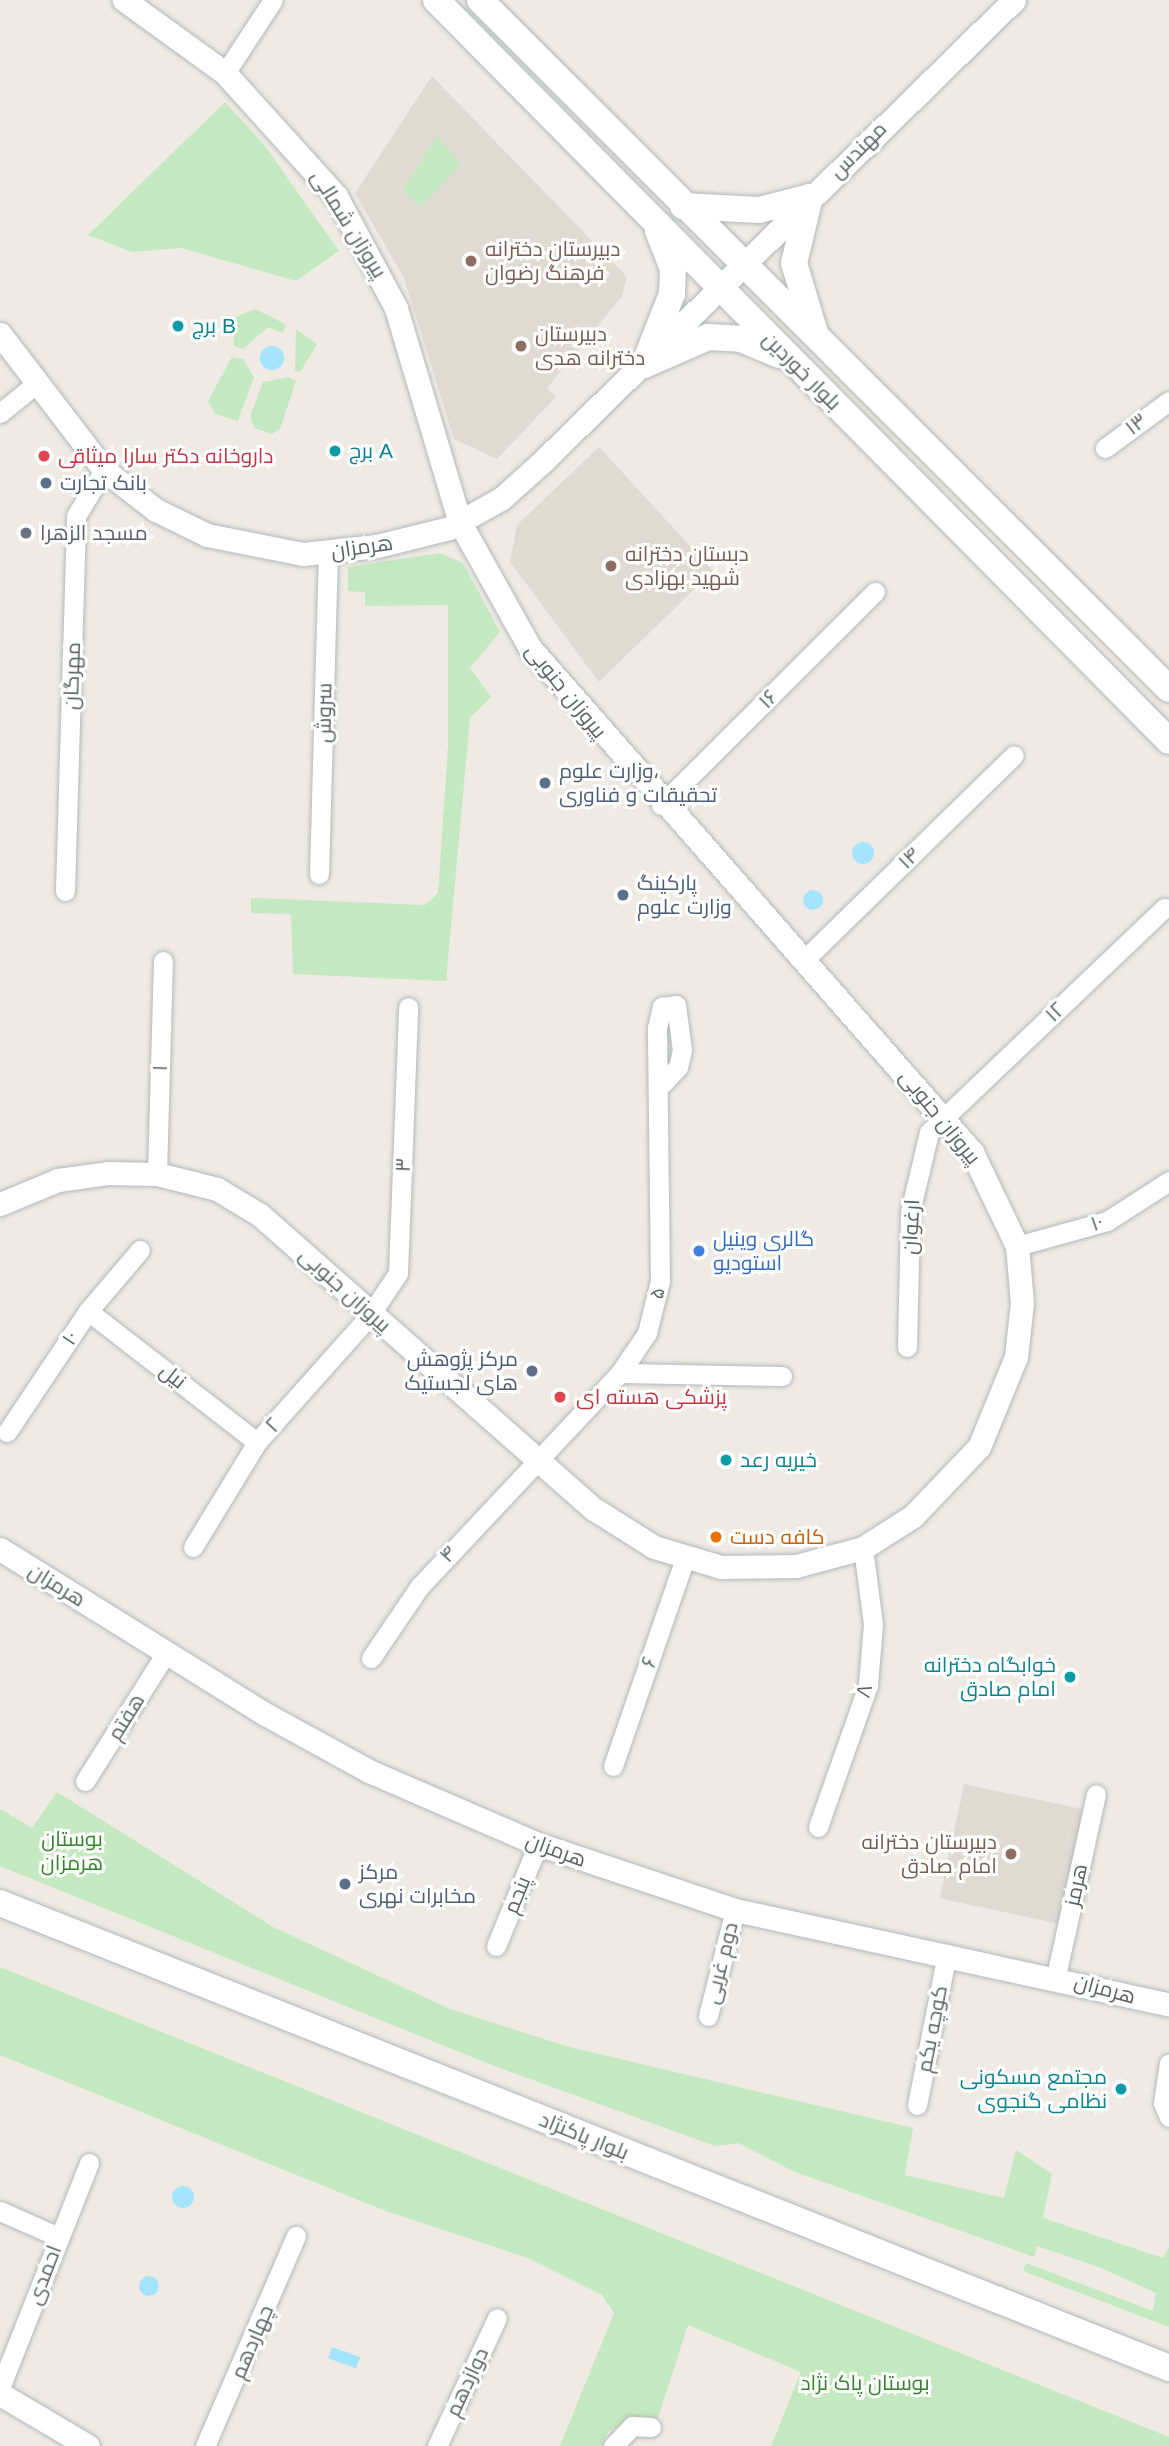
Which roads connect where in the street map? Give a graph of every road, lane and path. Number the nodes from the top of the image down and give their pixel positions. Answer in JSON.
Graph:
{"nodes":[{"id":1,"x":124,"y":0,"type":"edge"},
{"id":2,"x":273,"y":0,"type":"edge"},
{"id":3,"x":436,"y":0,"type":"edge"},
{"id":4,"x":480,"y":0,"type":"edge"},
{"id":5,"x":1006,"y":4,"type":"edge"},
{"id":6,"x":225,"y":73,"type":"junction"},
{"id":7,"x":810,"y":198,"type":"junction"},
{"id":8,"x":683,"y":206,"type":"junction"},
{"id":9,"x":649,"y":214,"type":"junction"},
{"id":10,"x":742,"y":265,"type":"junction"},
{"id":11,"x":719,"y":287,"type":"junction"},
{"id":12,"x":0,"y":334,"type":"edge"},
{"id":13,"x":818,"y":341,"type":"junction"},
{"id":14,"x":796,"y":363,"type":"junction"},
{"id":15,"x":644,"y":365,"type":"junction"},
{"id":16,"x":38,"y":382,"type":"junction"},
{"id":17,"x":1169,"y":401,"type":"edge"},
{"id":18,"x":0,"y":413,"type":"edge"},
{"id":19,"x":1105,"y":449,"type":"dead end"},
{"id":20,"x":104,"y":470,"type":"junction"},
{"id":21,"x":460,"y":523,"type":"junction"},
{"id":22,"x":328,"y":551,"type":"junction"},
{"id":23,"x":875,"y":592,"type":"dead end"},
{"id":24,"x":1169,"y":689,"type":"edge"},
{"id":25,"x":1169,"y":741,"type":"edge"},
{"id":26,"x":1014,"y":755,"type":"dead end"},
{"id":27,"x":662,"y":805,"type":"junction"},
{"id":28,"x":319,"y":874,"type":"dead end"},
{"id":29,"x":65,"y":891,"type":"dead end"},
{"id":30,"x":1164,"y":908,"type":"dead end"},
{"id":31,"x":804,"y":960,"type":"junction"},
{"id":32,"x":163,"y":961,"type":"dead end"},
{"id":33,"x":408,"y":1007,"type":"dead end"},
{"id":34,"x":662,"y":1084,"type":"dead end"},
{"id":35,"x":945,"y":1116,"type":"junction"},
{"id":36,"x":157,"y":1174,"type":"junction"},
{"id":37,"x":1169,"y":1181,"type":"edge"},
{"id":38,"x":0,"y":1204,"type":"edge"},
{"id":39,"x":1017,"y":1246,"type":"junction"},
{"id":40,"x":140,"y":1250,"type":"dead end"},
{"id":41,"x":88,"y":1311,"type":"junction"},
{"id":42,"x":370,"y":1315,"type":"junction"},
{"id":43,"x":907,"y":1347,"type":"dead end"},
{"id":44,"x":620,"y":1373,"type":"junction"},
{"id":45,"x":782,"y":1376,"type":"dead end"},
{"id":46,"x":7,"y":1432,"type":"dead end"},
{"id":47,"x":257,"y":1442,"type":"junction"},
{"id":48,"x":535,"y":1457,"type":"junction"},
{"id":49,"x":192,"y":1547,"type":"dead end"},
{"id":50,"x":863,"y":1548,"type":"junction"},
{"id":51,"x":0,"y":1549,"type":"edge"},
{"id":52,"x":685,"y":1558,"type":"junction"},
{"id":53,"x":166,"y":1653,"type":"junction"},
{"id":54,"x":371,"y":1658,"type":"dead end"},
{"id":55,"x":613,"y":1766,"type":"dead end"},
{"id":56,"x":85,"y":1781,"type":"dead end"},
{"id":57,"x":1096,"y":1794,"type":"dead end"},
{"id":58,"x":818,"y":1827,"type":"dead end"},
{"id":59,"x":538,"y":1844,"type":"junction"},
{"id":60,"x":0,"y":1903,"type":"edge"},
{"id":61,"x":735,"y":1910,"type":"junction"},
{"id":62,"x":496,"y":1946,"type":"dead end"},
{"id":63,"x":947,"y":1954,"type":"junction"},
{"id":64,"x":1056,"y":1976,"type":"junction"},
{"id":65,"x":1169,"y":2006,"type":"edge"},
{"id":66,"x":708,"y":2016,"type":"dead end"},
{"id":67,"x":1169,"y":2063,"type":"edge"},
{"id":68,"x":917,"y":2105,"type":"dead end"},
{"id":69,"x":1169,"y":2117,"type":"edge"},
{"id":70,"x":1169,"y":2128,"type":"edge"},
{"id":71,"x":89,"y":2163,"type":"dead end"},
{"id":72,"x":0,"y":2211,"type":"edge"},
{"id":73,"x":296,"y":2236,"type":"dead end"},
{"id":74,"x":59,"y":2237,"type":"junction"},
{"id":75,"x":497,"y":2318,"type":"dead end"},
{"id":76,"x":1169,"y":2368,"type":"edge"},
{"id":77,"x":0,"y":2388,"type":"edge"},
{"id":78,"x":0,"y":2394,"type":"edge"},
{"id":79,"x":651,"y":2427,"type":"dead end"},
{"id":80,"x":88,"y":2446,"type":"edge"},
{"id":81,"x":205,"y":2446,"type":"edge"},
{"id":82,"x":437,"y":2446,"type":"edge"},
{"id":83,"x":613,"y":2446,"type":"edge"}],
"edges":[{"from":1,"to":6,"type":"street","name":"پیروزان شمالی"},
{"from":2,"to":6,"type":"street"},
{"from":3,"to":9,"type":"main road","name":"بلوار خوردین"},
{"from":4,"to":8,"type":"main road","name":"بلوار خوردین"},
{"from":5,"to":7,"type":"street","name":"مهندس"},
{"from":6,"to":21,"type":"street","name":"پیروزان شمالی"},
{"from":7,"to":8,"type":"main road"},
{"from":7,"to":10,"type":"street","name":"مهندس"},
{"from":7,"to":13,"type":"main road"},
{"from":8,"to":10,"type":"main road","name":"بلوار خوردین"},
{"from":9,"to":11,"type":"main road","name":"بلوار خوردین"},
{"from":9,"to":15,"type":"main road"},
{"from":10,"to":11,"type":"street","name":"مهندس"},
{"from":10,"to":13,"type":"main road","name":"بلوار خوردین"},
{"from":11,"to":14,"type":"main road","name":"بلوار خوردین"},
{"from":11,"to":15,"type":"street","name":"هرمزان"},
{"from":12,"to":16,"type":"street","name":"هرمزان"},
{"from":13,"to":24,"type":"main road","name":"بلوار خوردین"},
{"from":14,"to":15,"type":"main road"},
{"from":14,"to":25,"type":"main road","name":"بلوار خوردین"},
{"from":15,"to":21,"type":"street","name":"هرمزان"},
{"from":16,"to":18,"type":"street"},
{"from":16,"to":20,"type":"street","name":"هرمزان"},
{"from":17,"to":19,"type":"street","name":"۱۳"},
{"from":20,"to":22,"type":"street","name":"هرمزان"},
{"from":20,"to":29,"type":"street","name":"مهرگان"},
{"from":21,"to":22,"type":"street","name":"هرمزان"},
{"from":21,"to":27,"type":"street","name":"پیروزان جنوبی"},
{"from":22,"to":28,"type":"street","name":"سروش"},
{"from":23,"to":27,"type":"street","name":"۱۶"},
{"from":26,"to":31,"type":"street","name":"۱۴"},
{"from":27,"to":31,"type":"street","name":"پیروزان جنوبی"},
{"from":30,"to":35,"type":"street","name":"۱۲"},
{"from":31,"to":35,"type":"street","name":"پیروزان جنوبی"},
{"from":32,"to":36,"type":"street","name":"۱"},
{"from":33,"to":42,"type":"street","name":"۳"},
{"from":34,"to":44,"type":"street","name":"۵"},
{"from":35,"to":39,"type":"street","name":"پیروزان جنوبی"},
{"from":35,"to":43,"type":"street","name":"ارغوان"},
{"from":36,"to":38,"type":"street","name":"پیروزان جنوبی"},
{"from":36,"to":42,"type":"street","name":"پیروزان جنوبی"},
{"from":37,"to":39,"type":"street","name":"۱۰"},
{"from":39,"to":50,"type":"street","name":"پیروزان جنوبی"},
{"from":40,"to":41,"type":"street","name":"۱۰"},
{"from":41,"to":46,"type":"street","name":"۱۰"},
{"from":41,"to":47,"type":"street","name":"نیل"},
{"from":42,"to":47,"type":"street","name":"۲"},
{"from":42,"to":48,"type":"street","name":"پیروزان جنوبی"},
{"from":44,"to":45,"type":"street"},
{"from":44,"to":48,"type":"street","name":"۵"},
{"from":47,"to":49,"type":"street","name":"۲"},
{"from":48,"to":52,"type":"street","name":"پیروزان جنوبی"},
{"from":48,"to":54,"type":"street","name":"۴"},
{"from":50,"to":52,"type":"street","name":"پیروزان جنوبی"},
{"from":50,"to":58,"type":"street","name":"۸"},
{"from":51,"to":53,"type":"street","name":"هرمزان"},
{"from":52,"to":55,"type":"street","name":"۶"},
{"from":53,"to":56,"type":"street","name":"هفتم"},
{"from":53,"to":59,"type":"street","name":"هرمزان"},
{"from":57,"to":64,"type":"street","name":"هرمز"},
{"from":59,"to":61,"type":"street","name":"هرمزان"},
{"from":59,"to":62,"type":"street","name":"پنجم"},
{"from":60,"to":76,"type":"main road","name":"بلوار پاکنژاد"},
{"from":61,"to":63,"type":"street","name":"هرمزان"},
{"from":61,"to":66,"type":"street","name":"دوم غربی"},
{"from":63,"to":64,"type":"street","name":"هرمزان"},
{"from":63,"to":68,"type":"street","name":"کوچه یکم"},
{"from":64,"to":65,"type":"street","name":"هرمزان"},
{"from":67,"to":69,"type":"street"},
{"from":69,"to":70,"type":"street"},
{"from":71,"to":74,"type":"street","name":"احمدی"},
{"from":72,"to":74,"type":"street"},
{"from":73,"to":81,"type":"street","name":"چهاردهم"},
{"from":74,"to":77,"type":"street","name":"احمدی"},
{"from":75,"to":82,"type":"street","name":"دوازدهم"},
{"from":78,"to":80,"type":"street"},
{"from":79,"to":83,"type":"street"}]}
